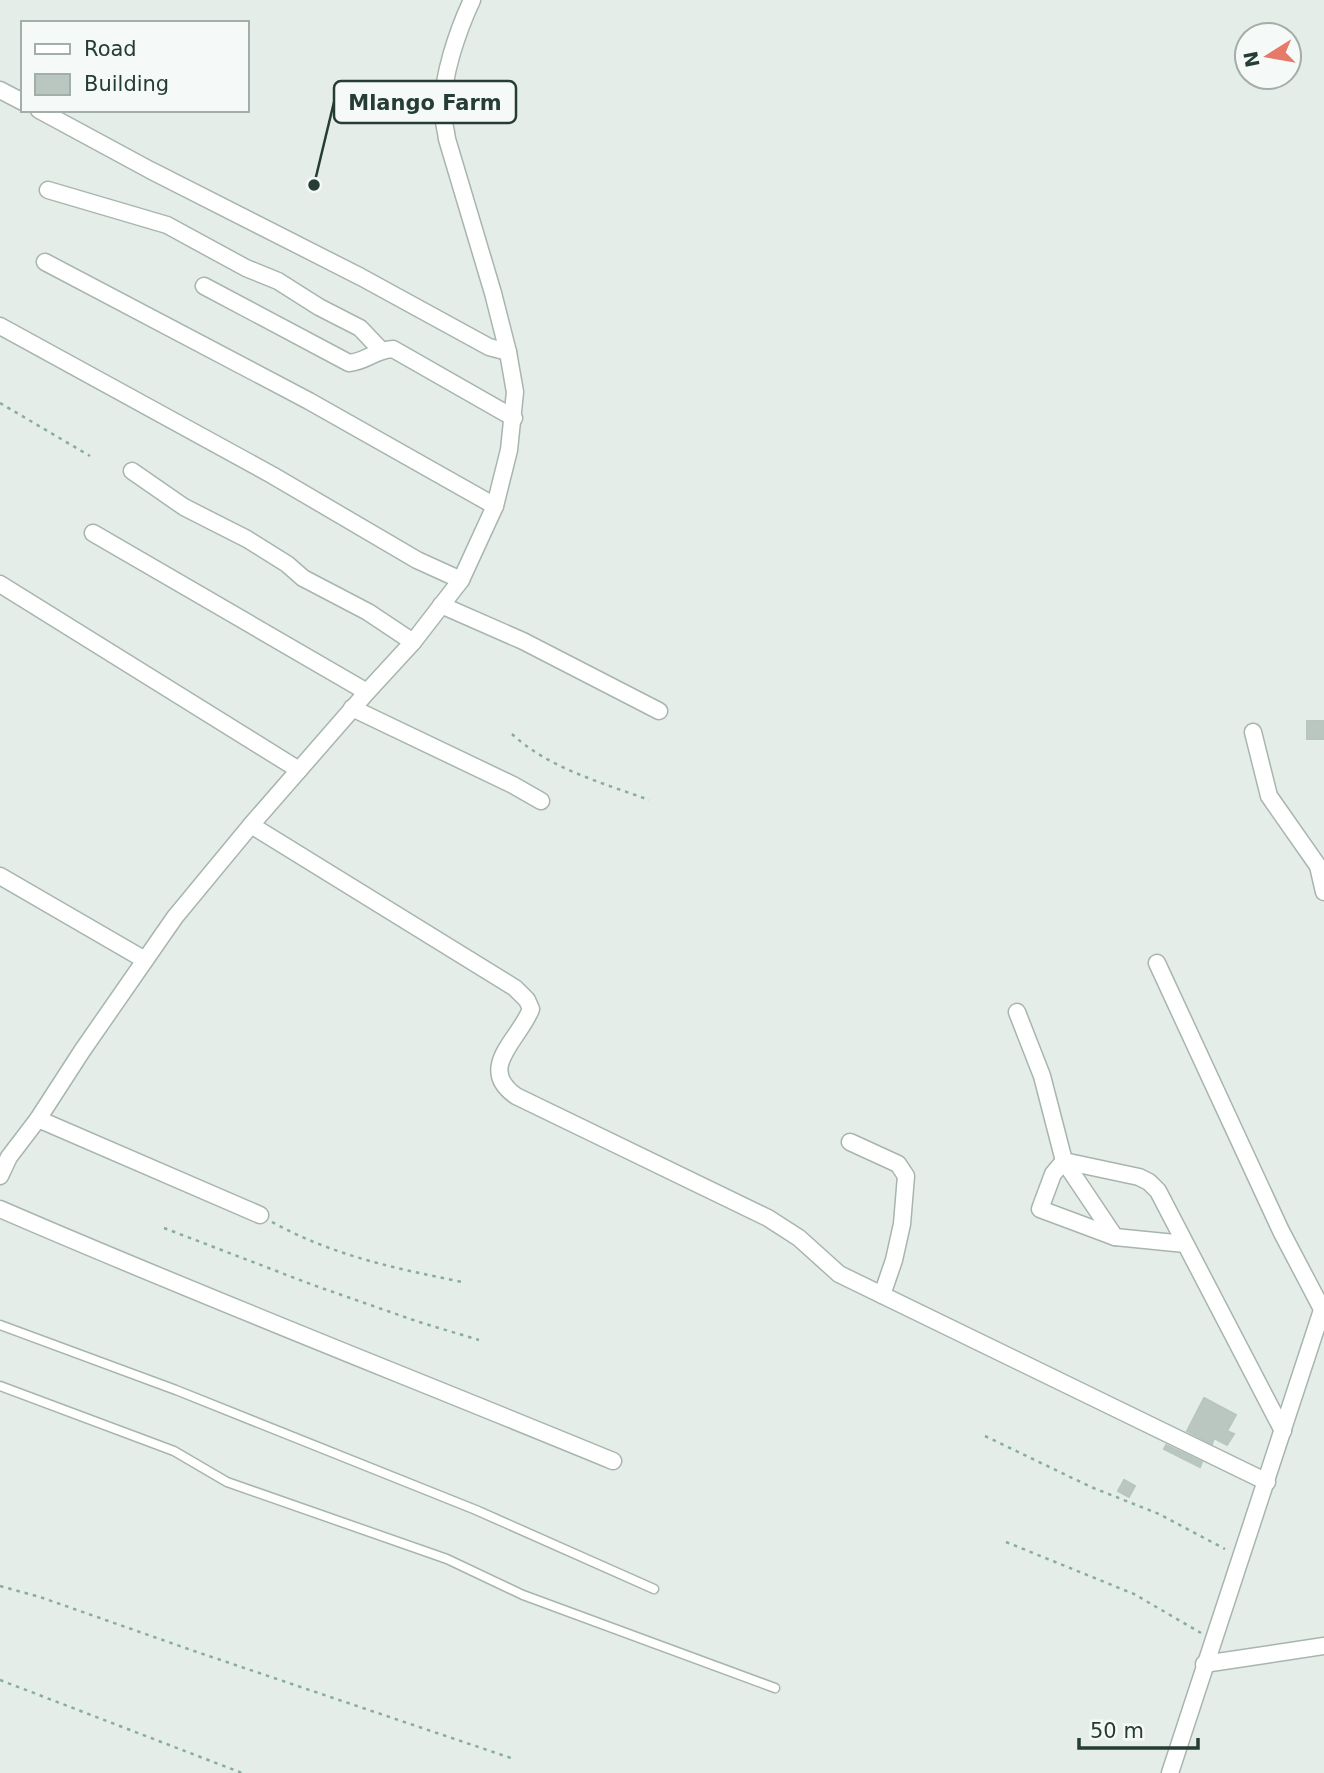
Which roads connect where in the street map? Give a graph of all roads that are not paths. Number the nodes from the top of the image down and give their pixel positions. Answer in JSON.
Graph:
{"nodes":[{"id":1,"x":472,"y":0,"type":"edge"},
{"id":2,"x":0,"y":90,"type":"edge"},
{"id":3,"x":21,"y":101,"type":"edge"},
{"id":4,"x":43,"y":112,"type":"edge"},
{"id":5,"x":48,"y":190,"type":"dead end"},
{"id":6,"x":45,"y":262,"type":"dead end"},
{"id":7,"x":204,"y":286,"type":"dead end"},
{"id":8,"x":0,"y":326,"type":"edge"},
{"id":9,"x":380,"y":349,"type":"junction"},
{"id":10,"x":508,"y":352,"type":"junction"},
{"id":11,"x":514,"y":418,"type":"junction"},
{"id":12,"x":132,"y":471,"type":"dead end"},
{"id":13,"x":495,"y":506,"type":"junction"},
{"id":14,"x":93,"y":533,"type":"dead end"},
{"id":15,"x":461,"y":580,"type":"junction"},
{"id":16,"x":0,"y":584,"type":"edge"},
{"id":17,"x":441,"y":605,"type":"junction"},
{"id":18,"x":413,"y":642,"type":"junction"},
{"id":19,"x":367,"y":692,"type":"junction"},
{"id":20,"x":352,"y":708,"type":"junction"},
{"id":21,"x":659,"y":711,"type":"dead end"},
{"id":22,"x":1253,"y":732,"type":"dead end"},
{"id":23,"x":299,"y":770,"type":"junction"},
{"id":24,"x":541,"y":802,"type":"dead end"},
{"id":25,"x":251,"y":825,"type":"junction"},
{"id":26,"x":0,"y":876,"type":"edge"},
{"id":27,"x":1324,"y":892,"type":"edge"},
{"id":28,"x":145,"y":960,"type":"junction"},
{"id":29,"x":1157,"y":963,"type":"dead end"},
{"id":30,"x":1017,"y":1012,"type":"dead end"},
{"id":31,"x":38,"y":1119,"type":"junction"},
{"id":32,"x":850,"y":1142,"type":"dead end"},
{"id":33,"x":1064,"y":1161,"type":"junction"},
{"id":34,"x":0,"y":1176,"type":"edge"},
{"id":35,"x":0,"y":1209,"type":"edge"},
{"id":36,"x":260,"y":1215,"type":"road end"},
{"id":37,"x":1115,"y":1237,"type":"junction"},
{"id":38,"x":1185,"y":1244,"type":"junction"},
{"id":39,"x":882,"y":1295,"type":"junction"},
{"id":40,"x":1323,"y":1306,"type":"edge"},
{"id":41,"x":0,"y":1325,"type":"edge"},
{"id":42,"x":0,"y":1386,"type":"edge"},
{"id":43,"x":1283,"y":1431,"type":"junction"},
{"id":44,"x":613,"y":1461,"type":"dead end"},
{"id":45,"x":1267,"y":1482,"type":"junction"},
{"id":46,"x":654,"y":1589,"type":"dead end"},
{"id":47,"x":1324,"y":1646,"type":"edge"},
{"id":48,"x":1204,"y":1664,"type":"junction"},
{"id":49,"x":775,"y":1688,"type":"dead end"},
{"id":50,"x":1170,"y":1773,"type":"edge"}],
"edges":[{"from":1,"to":10,"type":"street"},
{"from":2,"to":3,"type":"street"},
{"from":4,"to":10,"type":"street"},
{"from":5,"to":9,"type":"street"},
{"from":6,"to":13,"type":"street"},
{"from":7,"to":9,"type":"street"},
{"from":8,"to":15,"type":"street"},
{"from":9,"to":11,"type":"street"},
{"from":10,"to":11,"type":"street"},
{"from":11,"to":13,"type":"street"},
{"from":12,"to":18,"type":"street"},
{"from":13,"to":15,"type":"street"},
{"from":14,"to":19,"type":"street"},
{"from":15,"to":17,"type":"street"},
{"from":16,"to":23,"type":"street"},
{"from":17,"to":18,"type":"street"},
{"from":17,"to":21,"type":"street"},
{"from":18,"to":19,"type":"street"},
{"from":19,"to":20,"type":"street"},
{"from":20,"to":23,"type":"street"},
{"from":20,"to":24,"type":"street"},
{"from":22,"to":27,"type":"street"},
{"from":23,"to":25,"type":"street"},
{"from":25,"to":28,"type":"street"},
{"from":25,"to":39,"type":"street"},
{"from":26,"to":28,"type":"street"},
{"from":28,"to":31,"type":"street"},
{"from":29,"to":40,"type":"street"},
{"from":30,"to":33,"type":"street"},
{"from":31,"to":34,"type":"street"},
{"from":31,"to":36,"type":"street"},
{"from":32,"to":39,"type":"street"},
{"from":33,"to":37,"type":"street"},
{"from":33,"to":37,"type":"street"},
{"from":33,"to":38,"type":"street"},
{"from":35,"to":44,"type":"street"},
{"from":37,"to":38,"type":"street"},
{"from":38,"to":43,"type":"street"},
{"from":39,"to":45,"type":"street"},
{"from":40,"to":43,"type":"street"},
{"from":41,"to":46,"type":"lane"},
{"from":42,"to":49,"type":"lane"},
{"from":43,"to":45,"type":"street"},
{"from":45,"to":48,"type":"street"},
{"from":47,"to":48,"type":"street"},
{"from":48,"to":50,"type":"street"}]}
